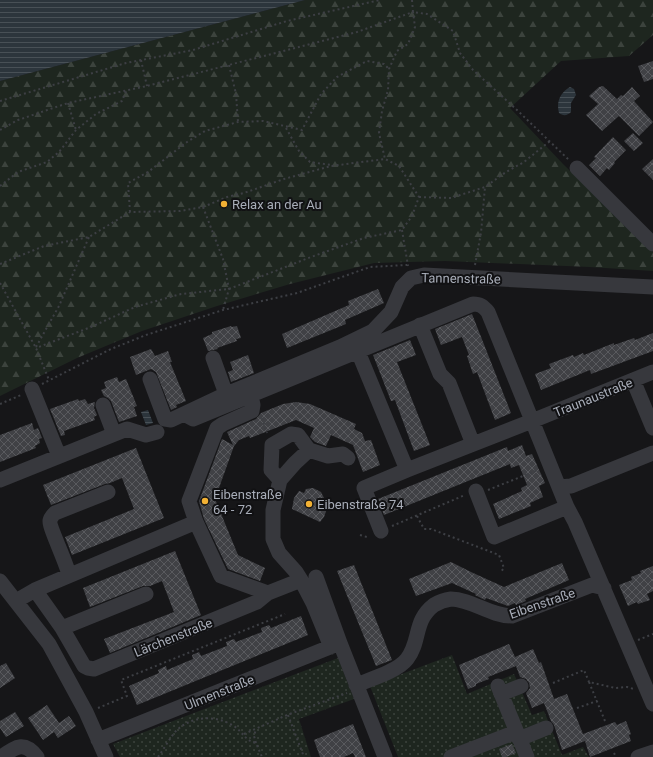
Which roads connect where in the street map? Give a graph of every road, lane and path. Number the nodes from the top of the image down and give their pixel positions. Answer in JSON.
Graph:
{"nodes":[{"id":1,"x":380,"y":0,"type":"edge"},
{"id":2,"x":412,"y":0,"type":"edge"},
{"id":3,"x":413,"y":12,"type":"junction"},
{"id":4,"x":141,"y":60,"type":"junction"},
{"id":5,"x":229,"y":65,"type":"junction"},
{"id":6,"x":389,"y":69,"type":"junction"},
{"id":7,"x":147,"y":86,"type":"junction"},
{"id":8,"x":126,"y":91,"type":"junction"},
{"id":9,"x":0,"y":101,"type":"edge"},
{"id":10,"x":68,"y":103,"type":"junction"},
{"id":11,"x":238,"y":122,"type":"junction"},
{"id":12,"x":286,"y":128,"type":"junction"},
{"id":13,"x":0,"y":130,"type":"edge"},
{"id":14,"x":76,"y":130,"type":"junction"},
{"id":15,"x":550,"y":142,"type":"junction"},
{"id":16,"x":385,"y":159,"type":"junction"},
{"id":17,"x":331,"y":166,"type":"junction"},
{"id":18,"x":577,"y":168,"type":"joint"},
{"id":19,"x":0,"y":186,"type":"edge"},
{"id":20,"x":485,"y":187,"type":"junction"},
{"id":21,"x":419,"y":197,"type":"junction"},
{"id":22,"x":203,"y":207,"type":"junction"},
{"id":23,"x":130,"y":212,"type":"junction"},
{"id":24,"x":402,"y":230,"type":"junction"},
{"id":25,"x":88,"y":237,"type":"junction"},
{"id":26,"x":653,"y":244,"type":"edge"},
{"id":27,"x":0,"y":264,"type":"edge"},
{"id":28,"x":407,"y":265,"type":"junction"},
{"id":29,"x":414,"y":265,"type":"dead end"},
{"id":30,"x":469,"y":266,"type":"dead end"},
{"id":31,"x":0,"y":284,"type":"edge"},
{"id":32,"x":653,"y":287,"type":"edge"},
{"id":33,"x":230,"y":288,"type":"junction"},
{"id":34,"x":223,"y":310,"type":"junction"},
{"id":35,"x":420,"y":325,"type":"junction"},
{"id":36,"x":355,"y":346,"type":"junction"},
{"id":37,"x":36,"y":348,"type":"junction"},
{"id":38,"x":213,"y":358,"type":"dead end"},
{"id":39,"x":653,"y":372,"type":"edge"},
{"id":40,"x":150,"y":379,"type":"dead end"},
{"id":41,"x":48,"y":380,"type":"junction"},
{"id":42,"x":633,"y":380,"type":"junction"},
{"id":43,"x":32,"y":389,"type":"junction"},
{"id":44,"x":226,"y":394,"type":"junction"},
{"id":45,"x":251,"y":396,"type":"junction"},
{"id":46,"x":0,"y":404,"type":"edge"},
{"id":47,"x":103,"y":405,"type":"dead end"},
{"id":48,"x":178,"y":417,"type":"junction"},
{"id":49,"x":532,"y":421,"type":"junction"},
{"id":50,"x":653,"y":428,"type":"edge"},
{"id":51,"x":157,"y":432,"type":"dead end"},
{"id":52,"x":114,"y":434,"type":"junction"},
{"id":53,"x":473,"y":444,"type":"junction"},
{"id":54,"x":309,"y":450,"type":"junction"},
{"id":55,"x":653,"y":453,"type":"edge"},
{"id":56,"x":59,"y":456,"type":"junction"},
{"id":57,"x":348,"y":458,"type":"dead end"},
{"id":58,"x":550,"y":464,"type":"junction"},
{"id":59,"x":407,"y":470,"type":"junction"},
{"id":60,"x":0,"y":480,"type":"edge"},
{"id":61,"x":280,"y":480,"type":"junction"},
{"id":62,"x":565,"y":486,"type":"junction"},
{"id":63,"x":476,"y":491,"type":"junction"},
{"id":64,"x":108,"y":492,"type":"dead end"},
{"id":65,"x":567,"y":507,"type":"junction"},
{"id":66,"x":417,"y":516,"type":"junction"},
{"id":67,"x":196,"y":522,"type":"junction"},
{"id":68,"x":381,"y":530,"type":"junction"},
{"id":69,"x":360,"y":535,"type":"dead end"},
{"id":70,"x":500,"y":573,"type":"dead end"},
{"id":71,"x":64,"y":577,"type":"junction"},
{"id":72,"x":316,"y":577,"type":"dead end"},
{"id":73,"x":301,"y":580,"type":"junction"},
{"id":74,"x":0,"y":581,"type":"edge"},
{"id":75,"x":604,"y":588,"type":"junction"},
{"id":76,"x":35,"y":590,"type":"junction"},
{"id":77,"x":268,"y":593,"type":"junction"},
{"id":78,"x":146,"y":594,"type":"dead end"},
{"id":79,"x":16,"y":601,"type":"junction"},
{"id":80,"x":285,"y":614,"type":"dead end"},
{"id":81,"x":62,"y":628,"type":"junction"},
{"id":82,"x":335,"y":645,"type":"junction"},
{"id":83,"x":589,"y":682,"type":"junction"},
{"id":84,"x":553,"y":683,"type":"dead end"},
{"id":85,"x":521,"y":686,"type":"dead end"},
{"id":86,"x":357,"y":687,"type":"junction"},
{"id":87,"x":646,"y":689,"type":"junction"},
{"id":88,"x":597,"y":701,"type":"junction"},
{"id":89,"x":653,"y":704,"type":"edge"},
{"id":90,"x":577,"y":708,"type":"dead end"},
{"id":91,"x":86,"y":712,"type":"junction"},
{"id":92,"x":287,"y":715,"type":"junction"},
{"id":93,"x":605,"y":721,"type":"dead end"},
{"id":94,"x":546,"y":728,"type":"dead end"},
{"id":95,"x":256,"y":729,"type":"junction"},
{"id":96,"x":243,"y":734,"type":"junction"},
{"id":97,"x":518,"y":736,"type":"junction"},
{"id":98,"x":98,"y":740,"type":"junction"},
{"id":99,"x":256,"y":743,"type":"junction"},
{"id":100,"x":653,"y":752,"type":"edge"},
{"id":101,"x":614,"y":753,"type":"dead end"},
{"id":102,"x":1,"y":757,"type":"edge"},
{"id":103,"x":36,"y":757,"type":"edge"},
{"id":104,"x":106,"y":757,"type":"edge"},
{"id":105,"x":158,"y":757,"type":"edge"},
{"id":106,"x":262,"y":757,"type":"edge"},
{"id":107,"x":304,"y":757,"type":"edge"},
{"id":108,"x":385,"y":757,"type":"edge"},
{"id":109,"x":451,"y":757,"type":"edge"},
{"id":110,"x":527,"y":757,"type":"edge"},
{"id":111,"x":616,"y":757,"type":"edge"},
{"id":112,"x":638,"y":757,"type":"edge"}],
"edges":[{"from":1,"to":4,"type":"path"},
{"from":2,"to":3,"type":"path"},
{"from":3,"to":5,"type":"path"},
{"from":3,"to":6,"type":"path"},
{"from":3,"to":15,"type":"path"},
{"from":4,"to":7,"type":"path"},
{"from":4,"to":9,"type":"path"},
{"from":5,"to":7,"type":"path"},
{"from":5,"to":11,"type":"path"},
{"from":6,"to":12,"type":"path"},
{"from":6,"to":16,"type":"path"},
{"from":7,"to":8,"type":"path"},
{"from":8,"to":10,"type":"path"},
{"from":8,"to":14,"type":"path"},
{"from":10,"to":13,"type":"path"},
{"from":10,"to":14,"type":"path"},
{"from":11,"to":12,"type":"path"},
{"from":11,"to":23,"type":"path"},
{"from":12,"to":17,"type":"path"},
{"from":14,"to":19,"type":"path"},
{"from":15,"to":18,"type":"path"},
{"from":15,"to":20,"type":"path"},
{"from":16,"to":17,"type":"path"},
{"from":16,"to":21,"type":"path"},
{"from":17,"to":22,"type":"path"},
{"from":18,"to":26,"type":"street"},
{"from":20,"to":21,"type":"path"},
{"from":20,"to":30,"type":"path"},
{"from":21,"to":24,"type":"path"},
{"from":22,"to":23,"type":"path"},
{"from":22,"to":33,"type":"path"},
{"from":23,"to":25,"type":"path"},
{"from":24,"to":28,"type":"path"},
{"from":24,"to":33,"type":"path"},
{"from":25,"to":27,"type":"path"},
{"from":25,"to":37,"type":"path"},
{"from":28,"to":29,"type":"path"},
{"from":28,"to":34,"type":"path"},
{"from":31,"to":37,"type":"path"},
{"from":32,"to":36,"type":"street","name":"Tannenstraße"},
{"from":33,"to":34,"type":"path"},
{"from":33,"to":37,"type":"path"},
{"from":34,"to":41,"type":"path"},
{"from":35,"to":36,"type":"street"},
{"from":35,"to":49,"type":"street"},
{"from":35,"to":53,"type":"street"},
{"from":36,"to":44,"type":"street","name":"Tannenstraße"},
{"from":36,"to":45,"type":"street"},
{"from":36,"to":59,"type":"street"},
{"from":37,"to":41,"type":"path"},
{"from":38,"to":44,"type":"street"},
{"from":39,"to":42,"type":"street","name":"Traunaustraße"},
{"from":40,"to":48,"type":"street"},
{"from":41,"to":43,"type":"path"},
{"from":42,"to":49,"type":"street","name":"Traunaustraße"},
{"from":42,"to":50,"type":"street"},
{"from":43,"to":46,"type":"path"},
{"from":43,"to":56,"type":"street"},
{"from":44,"to":48,"type":"street","name":"Tannenstraße"},
{"from":45,"to":48,"type":"street"},
{"from":45,"to":67,"type":"street"},
{"from":47,"to":52,"type":"street"},
{"from":49,"to":53,"type":"street"},
{"from":49,"to":58,"type":"street"},
{"from":51,"to":52,"type":"street"},
{"from":52,"to":56,"type":"street"},
{"from":53,"to":59,"type":"street"},
{"from":54,"to":57,"type":"street"},
{"from":54,"to":61,"type":"street"},
{"from":54,"to":61,"type":"street"},
{"from":55,"to":62,"type":"street"},
{"from":56,"to":60,"type":"street"},
{"from":58,"to":62,"type":"street"},
{"from":58,"to":63,"type":"path"},
{"from":59,"to":68,"type":"street"},
{"from":61,"to":73,"type":"street"},
{"from":62,"to":65,"type":"street"},
{"from":63,"to":65,"type":"street"},
{"from":63,"to":66,"type":"path"},
{"from":64,"to":71,"type":"street"},
{"from":65,"to":75,"type":"street"},
{"from":66,"to":68,"type":"path"},
{"from":66,"to":70,"type":"path"},
{"from":67,"to":71,"type":"street"},
{"from":67,"to":77,"type":"street"},
{"from":68,"to":69,"type":"path"},
{"from":71,"to":76,"type":"street"},
{"from":72,"to":82,"type":"street"},
{"from":73,"to":77,"type":"street","name":"Lärchenstraße"},
{"from":73,"to":82,"type":"street"},
{"from":74,"to":79,"type":"street"},
{"from":75,"to":86,"type":"street","name":"Eibenstraße"},
{"from":75,"to":87,"type":"street"},
{"from":76,"to":79,"type":"street"},
{"from":76,"to":81,"type":"street","name":"Lärchenstraße"},
{"from":77,"to":81,"type":"street","name":"Lärchenstraße"},
{"from":78,"to":81,"type":"street"},
{"from":79,"to":91,"type":"street"},
{"from":80,"to":91,"type":"path"},
{"from":82,"to":86,"type":"street"},
{"from":82,"to":98,"type":"street","name":"Ulmenstraße"},
{"from":83,"to":84,"type":"path"},
{"from":83,"to":87,"type":"path"},
{"from":83,"to":88,"type":"path"},
{"from":85,"to":97,"type":"street"},
{"from":86,"to":92,"type":"path"},
{"from":86,"to":108,"type":"street"},
{"from":87,"to":89,"type":"street"},
{"from":88,"to":90,"type":"path"},
{"from":88,"to":93,"type":"path"},
{"from":91,"to":98,"type":"street"},
{"from":92,"to":95,"type":"path"},
{"from":92,"to":107,"type":"path"},
{"from":94,"to":97,"type":"street"},
{"from":95,"to":96,"type":"path"},
{"from":95,"to":99,"type":"path"},
{"from":96,"to":99,"type":"path"},
{"from":96,"to":105,"type":"path"},
{"from":97,"to":109,"type":"street"},
{"from":97,"to":110,"type":"street"},
{"from":98,"to":104,"type":"street"},
{"from":99,"to":106,"type":"path"},
{"from":100,"to":112,"type":"street"},
{"from":101,"to":111,"type":"path"},
{"from":102,"to":103,"type":"street"}]}
